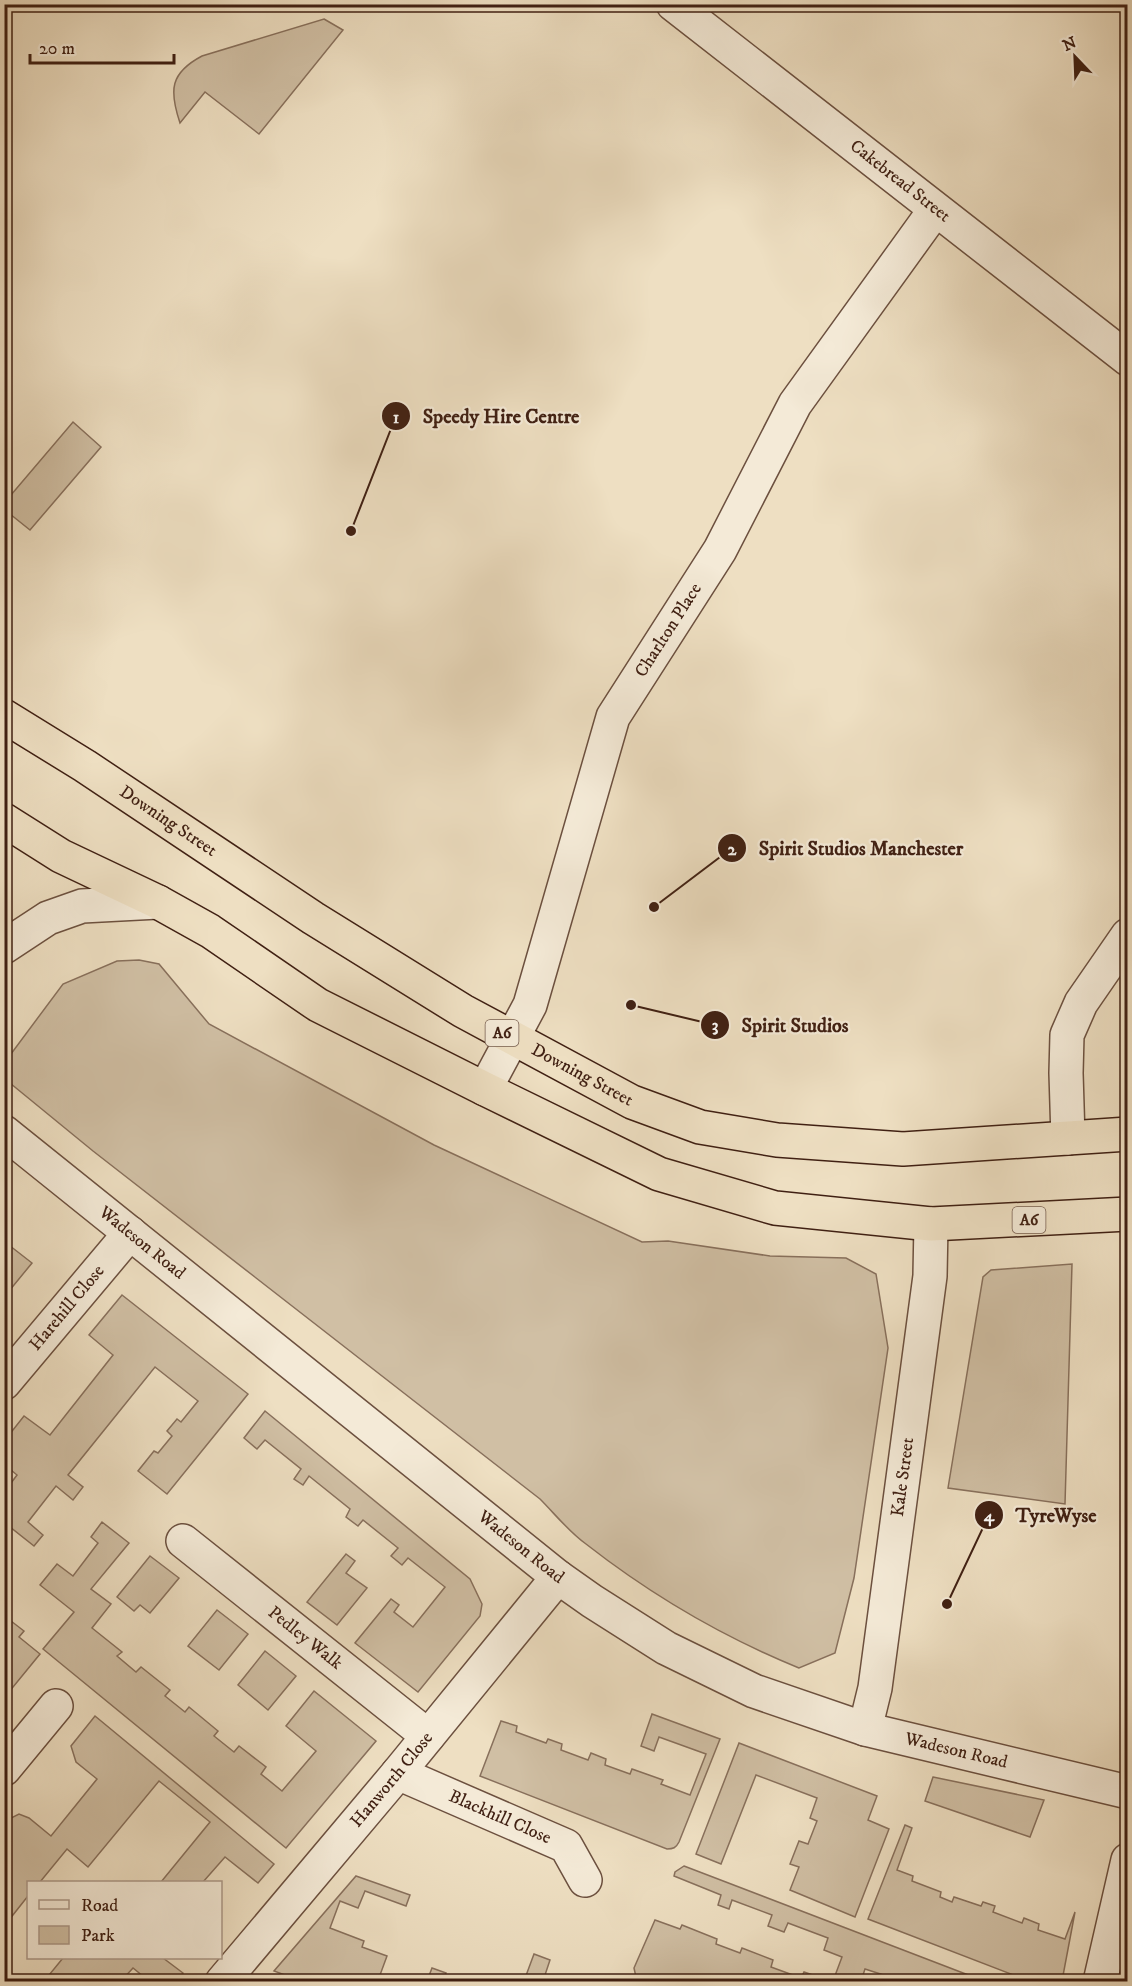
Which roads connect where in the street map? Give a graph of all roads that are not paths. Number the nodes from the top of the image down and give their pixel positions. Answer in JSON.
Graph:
{"nodes":[{"id":1,"x":673,"y":4,"type":"edge"},
{"id":2,"x":934,"y":210,"type":"junction"},
{"id":3,"x":1128,"y":359,"type":"edge"},
{"id":4,"x":4,"y":716,"type":"edge"},
{"id":5,"x":4,"y":820,"type":"edge"},
{"id":6,"x":158,"y":902,"type":"junction"},
{"id":7,"x":1128,"y":935,"type":"edge"},
{"id":8,"x":4,"y":947,"type":"edge"},
{"id":9,"x":512,"y":1038,"type":"junction"},
{"id":10,"x":485,"y":1089,"type":"junction"},
{"id":11,"x":4,"y":1132,"type":"edge"},
{"id":12,"x":1128,"y":1134,"type":"edge"},
{"id":13,"x":1068,"y":1138,"type":"junction"},
{"id":14,"x":1128,"y":1214,"type":"edge"},
{"id":15,"x":931,"y":1224,"type":"junction"},
{"id":16,"x":130,"y":1233,"type":"junction"},
{"id":17,"x":4,"y":1383,"type":"edge"},
{"id":18,"x":183,"y":1540,"type":"dead end"},
{"id":19,"x":558,"y":1577,"type":"junction"},
{"id":20,"x":56,"y":1706,"type":"dead end"},
{"id":21,"x":865,"y":1729,"type":"junction"},
{"id":22,"x":428,"y":1736,"type":"junction"},
{"id":23,"x":4,"y":1769,"type":"edge"},
{"id":24,"x":398,"y":1773,"type":"junction"},
{"id":25,"x":1128,"y":1792,"type":"edge"},
{"id":26,"x":1128,"y":1860,"type":"edge"},
{"id":27,"x":585,"y":1880,"type":"dead end"},
{"id":28,"x":222,"y":1982,"type":"edge"},
{"id":29,"x":1100,"y":1982,"type":"edge"}],
"edges":[{"from":1,"to":2,"type":"street","name":"Cakebread Street"},
{"from":2,"to":3,"type":"street","name":"Cakebread Street"},
{"from":2,"to":9,"type":"street","name":"Charlton Place"},
{"from":4,"to":9,"type":"highway","name":"Downing Street","number":"A6"},
{"from":5,"to":6,"type":"highway","number":"A6"},
{"from":6,"to":8,"type":"street"},
{"from":6,"to":10,"type":"highway","number":"A6"},
{"from":7,"to":13,"type":"street"},
{"from":9,"to":10,"type":"street","name":"Charlton Place"},
{"from":9,"to":13,"type":"highway","name":"Downing Street","number":"A6"},
{"from":10,"to":15,"type":"highway","number":"A6"},
{"from":11,"to":16,"type":"street","name":"Wadeson Road"},
{"from":12,"to":13,"type":"highway","number":"A6"},
{"from":14,"to":15,"type":"highway","number":"A6"},
{"from":15,"to":21,"type":"street","name":"Kale Street"},
{"from":16,"to":17,"type":"street","name":"Harehill Close"},
{"from":16,"to":19,"type":"street","name":"Wadeson Road"},
{"from":18,"to":22,"type":"street","name":"Pedley Walk"},
{"from":19,"to":21,"type":"street","name":"Wadeson Road"},
{"from":19,"to":22,"type":"street","name":"Hanworth Close"},
{"from":20,"to":23,"type":"street"},
{"from":21,"to":25,"type":"street","name":"Wadeson Road"},
{"from":22,"to":24,"type":"street","name":"Hanworth Close"},
{"from":24,"to":27,"type":"street","name":"Blackhill Close"},
{"from":24,"to":28,"type":"street","name":"Hanworth Close"},
{"from":26,"to":29,"type":"street"}]}
